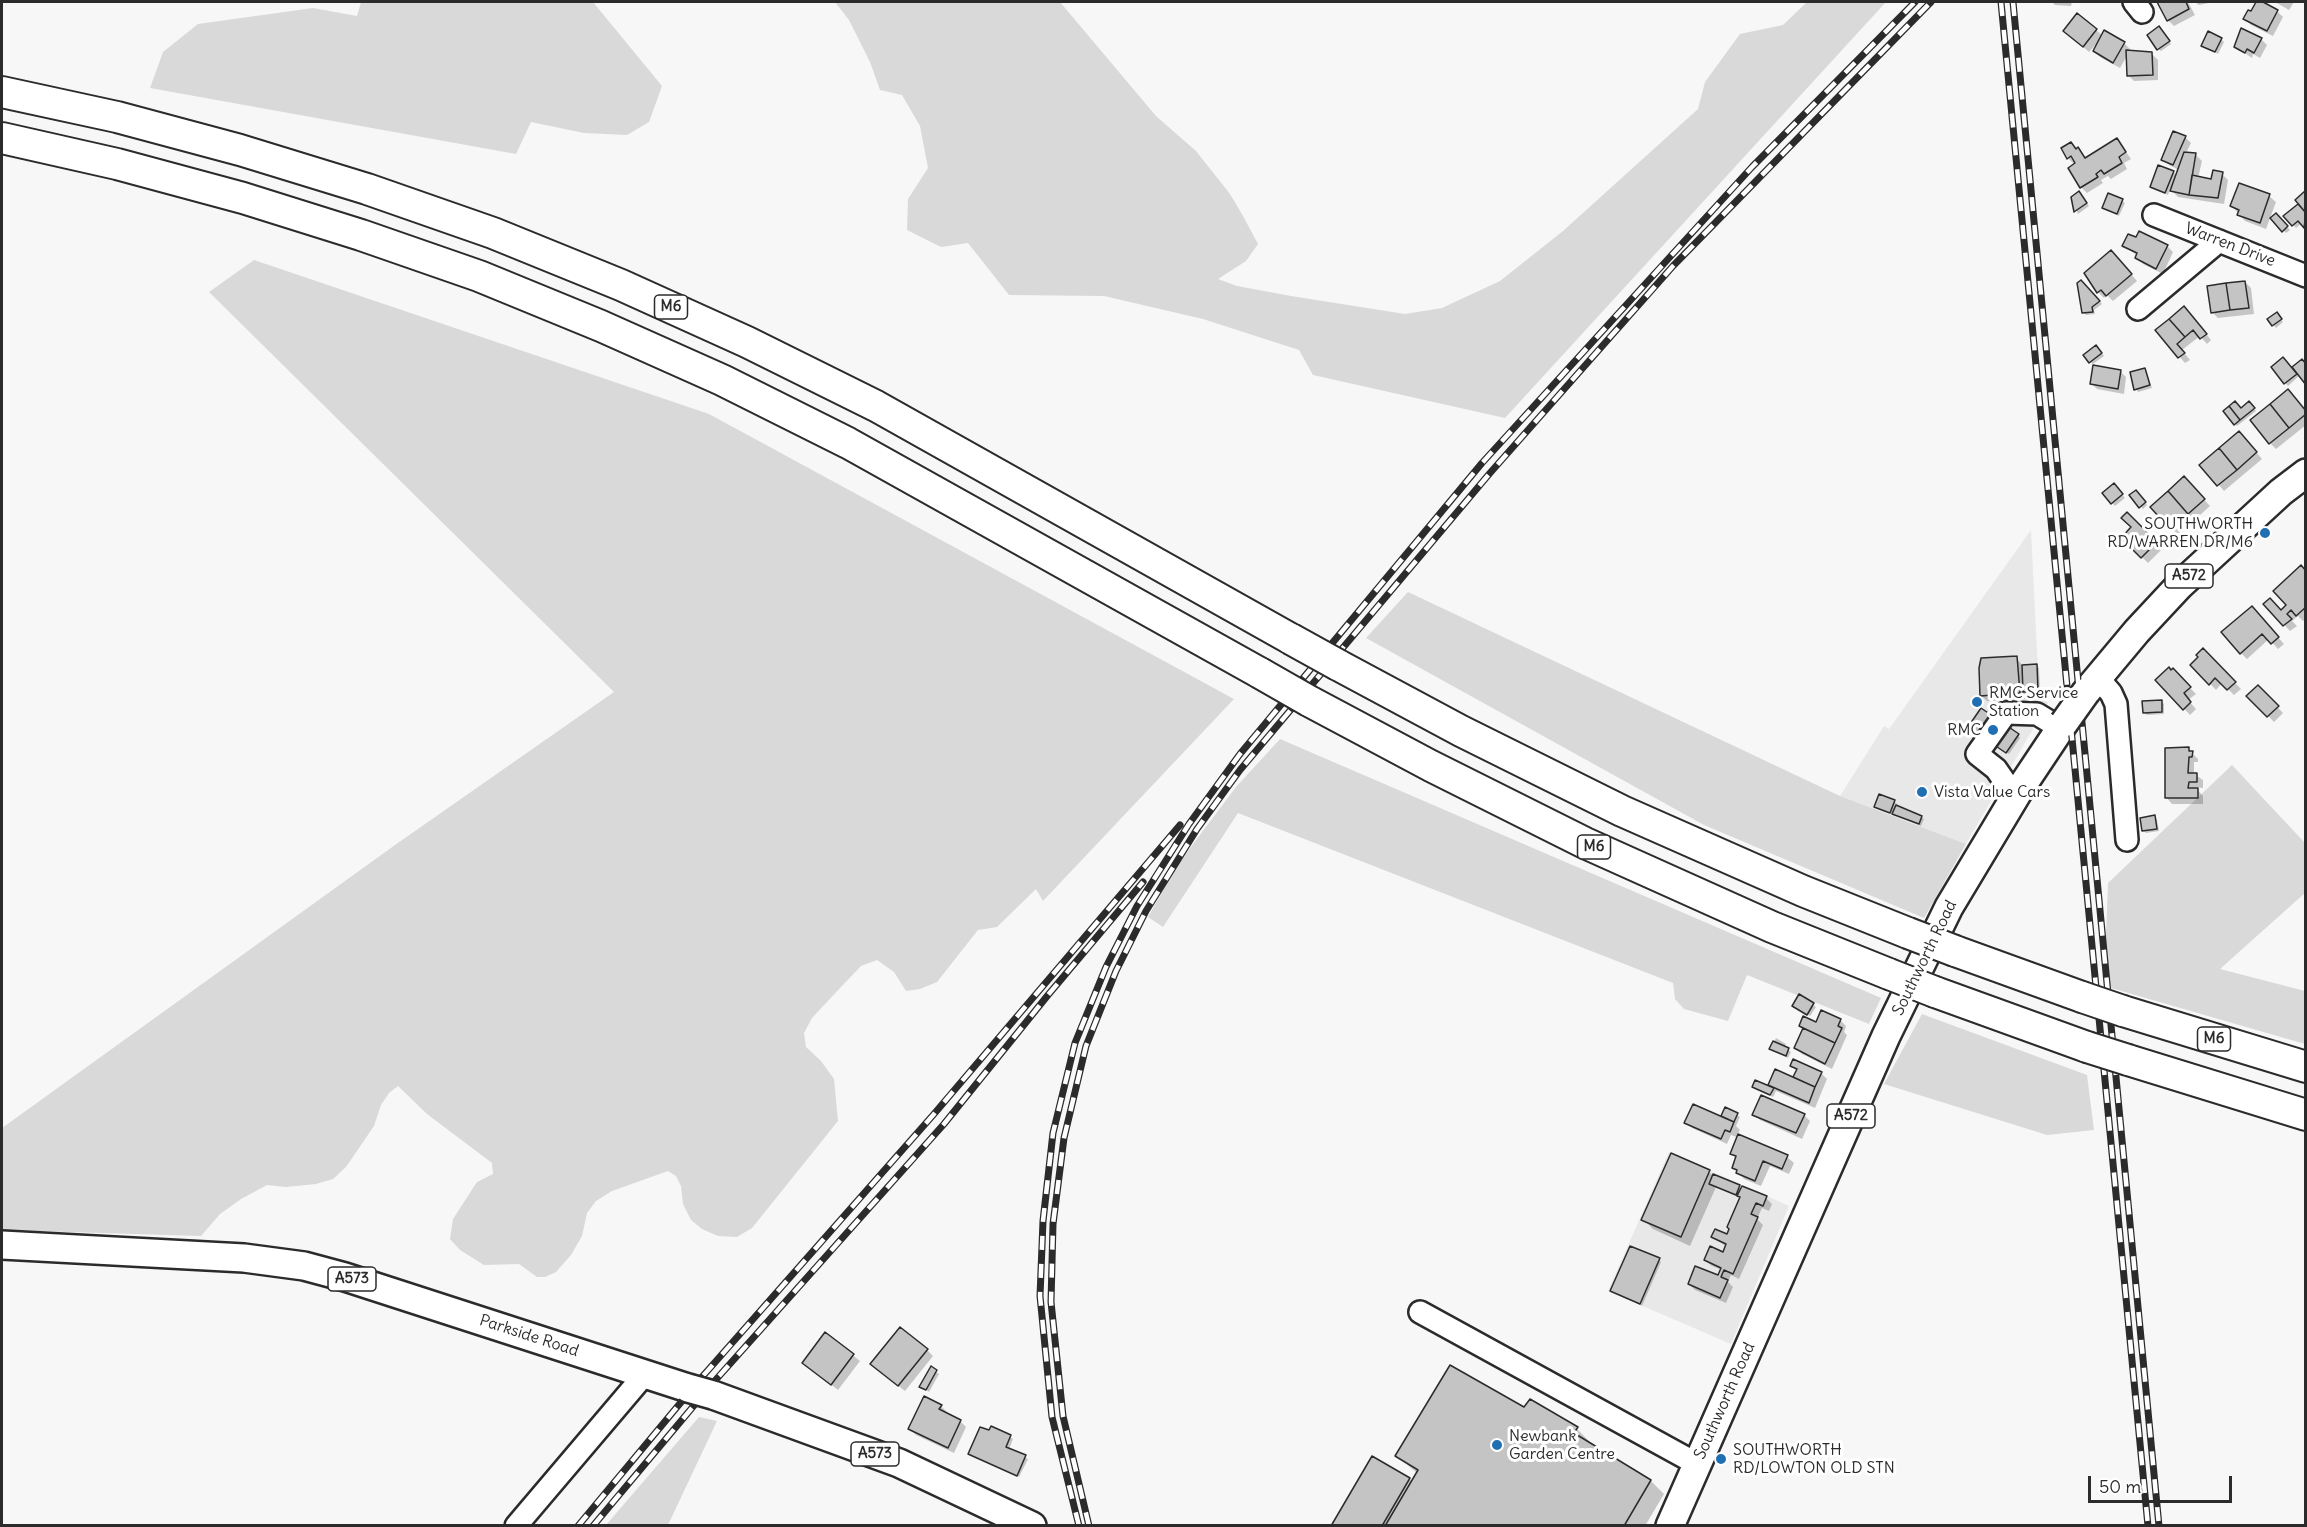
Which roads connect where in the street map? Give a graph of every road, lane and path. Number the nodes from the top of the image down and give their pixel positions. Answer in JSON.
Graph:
{"nodes":[{"id":1,"x":2,"y":92,"type":"edge"},
{"id":2,"x":2,"y":138,"type":"edge"},
{"id":3,"x":2154,"y":215,"type":"dead end"},
{"id":4,"x":2219,"y":241,"type":"junction"},
{"id":5,"x":2305,"y":274,"type":"edge"},
{"id":6,"x":2138,"y":309,"type":"dead end"},
{"id":7,"x":2306,"y":473,"type":"edge"},
{"id":8,"x":2092,"y":685,"type":"junction"},
{"id":9,"x":2062,"y":725,"type":"junction"},
{"id":10,"x":2018,"y":792,"type":"junction"},
{"id":11,"x":2127,"y":840,"type":"dead end"},
{"id":12,"x":2306,"y":1067,"type":"edge"},
{"id":13,"x":2306,"y":1114,"type":"edge"},
{"id":14,"x":2,"y":1245,"type":"edge"},
{"id":15,"x":1420,"y":1312,"type":"dead end"},
{"id":16,"x":645,"y":1374,"type":"junction"},
{"id":17,"x":1697,"y":1464,"type":"junction"},
{"id":18,"x":516,"y":1526,"type":"edge"},
{"id":19,"x":1032,"y":1526,"type":"edge"},
{"id":20,"x":1670,"y":1526,"type":"edge"}],
"edges":[{"from":1,"to":12,"type":"highway","number":"M6","bridge":true},
{"from":2,"to":13,"type":"highway","number":"M6","bridge":true},
{"from":3,"to":4,"type":"street","name":"Warren Drive"},
{"from":4,"to":5,"type":"street","name":"Warren Drive"},
{"from":4,"to":6,"type":"street"},
{"from":7,"to":8,"type":"main road","name":"Southworth Road","number":"A572"},
{"from":8,"to":9,"type":"main road","name":"Southworth Road","number":"A572","bridge":true},
{"from":8,"to":11,"type":"street"},
{"from":9,"to":10,"type":"main road","name":"Southworth Road","number":"A572"},
{"from":9,"to":10,"type":"street"},
{"from":10,"to":17,"type":"main road","name":"Southworth Road","number":"A572"},
{"from":14,"to":16,"type":"main road","name":"Parkside Road","number":"A573"},
{"from":15,"to":17,"type":"street"},
{"from":16,"to":18,"type":"street"},
{"from":16,"to":19,"type":"main road","name":"Parkside Road","number":"A573"},
{"from":17,"to":20,"type":"main road","name":"Southworth Road","number":"A572"}]}
